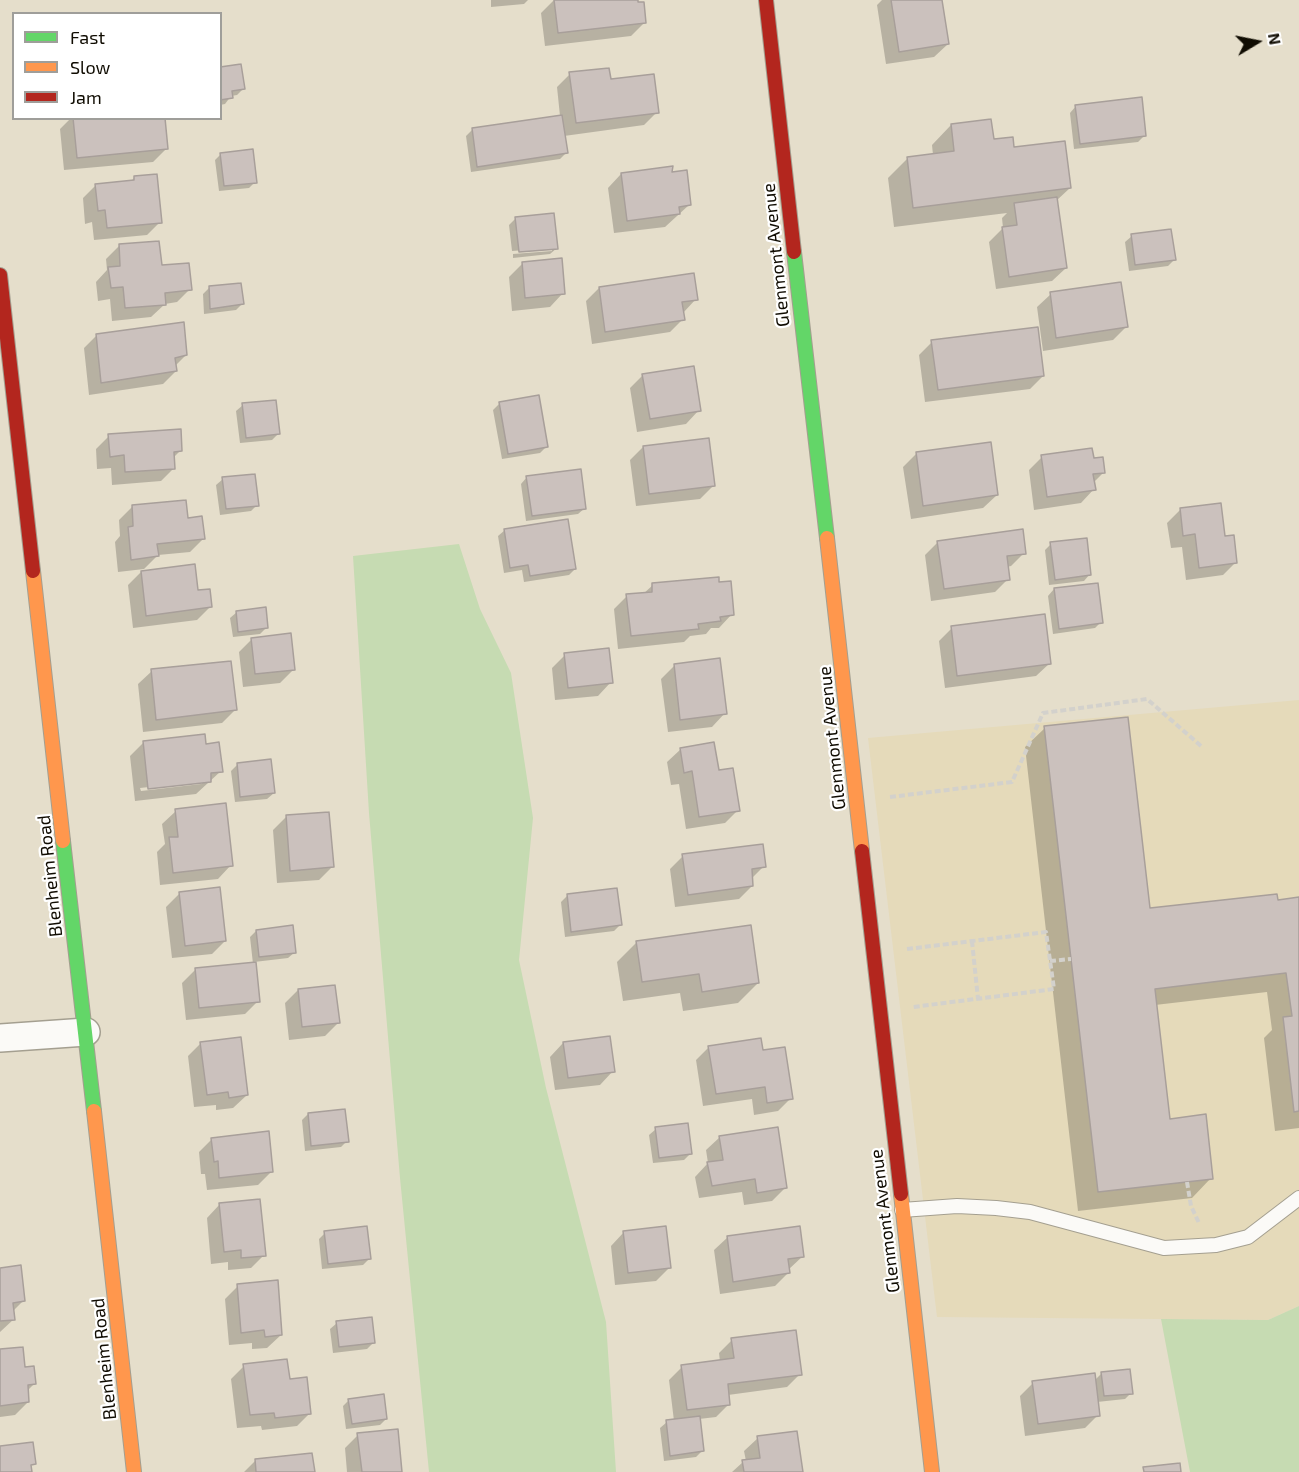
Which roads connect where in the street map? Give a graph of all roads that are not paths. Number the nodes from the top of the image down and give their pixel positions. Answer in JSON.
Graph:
{"nodes":[{"id":1,"x":766,"y":0,"type":"edge"},
{"id":2,"x":0,"y":275,"type":"edge"},
{"id":3,"x":86,"y":1032,"type":"junction"},
{"id":4,"x":0,"y":1038,"type":"edge"},
{"id":5,"x":1299,"y":1198,"type":"edge"},
{"id":6,"x":902,"y":1210,"type":"junction"},
{"id":7,"x":135,"y":1472,"type":"edge"},
{"id":8,"x":932,"y":1472,"type":"edge"}],
"edges":[{"from":1,"to":6,"type":"street","name":"Glenmont Avenue"},
{"from":2,"to":3,"type":"street","name":"Blenheim Road"},
{"from":3,"to":4,"type":"street"},
{"from":3,"to":7,"type":"street","name":"Blenheim Road"},
{"from":5,"to":6,"type":"lane"},
{"from":6,"to":8,"type":"street","name":"Glenmont Avenue"}]}
